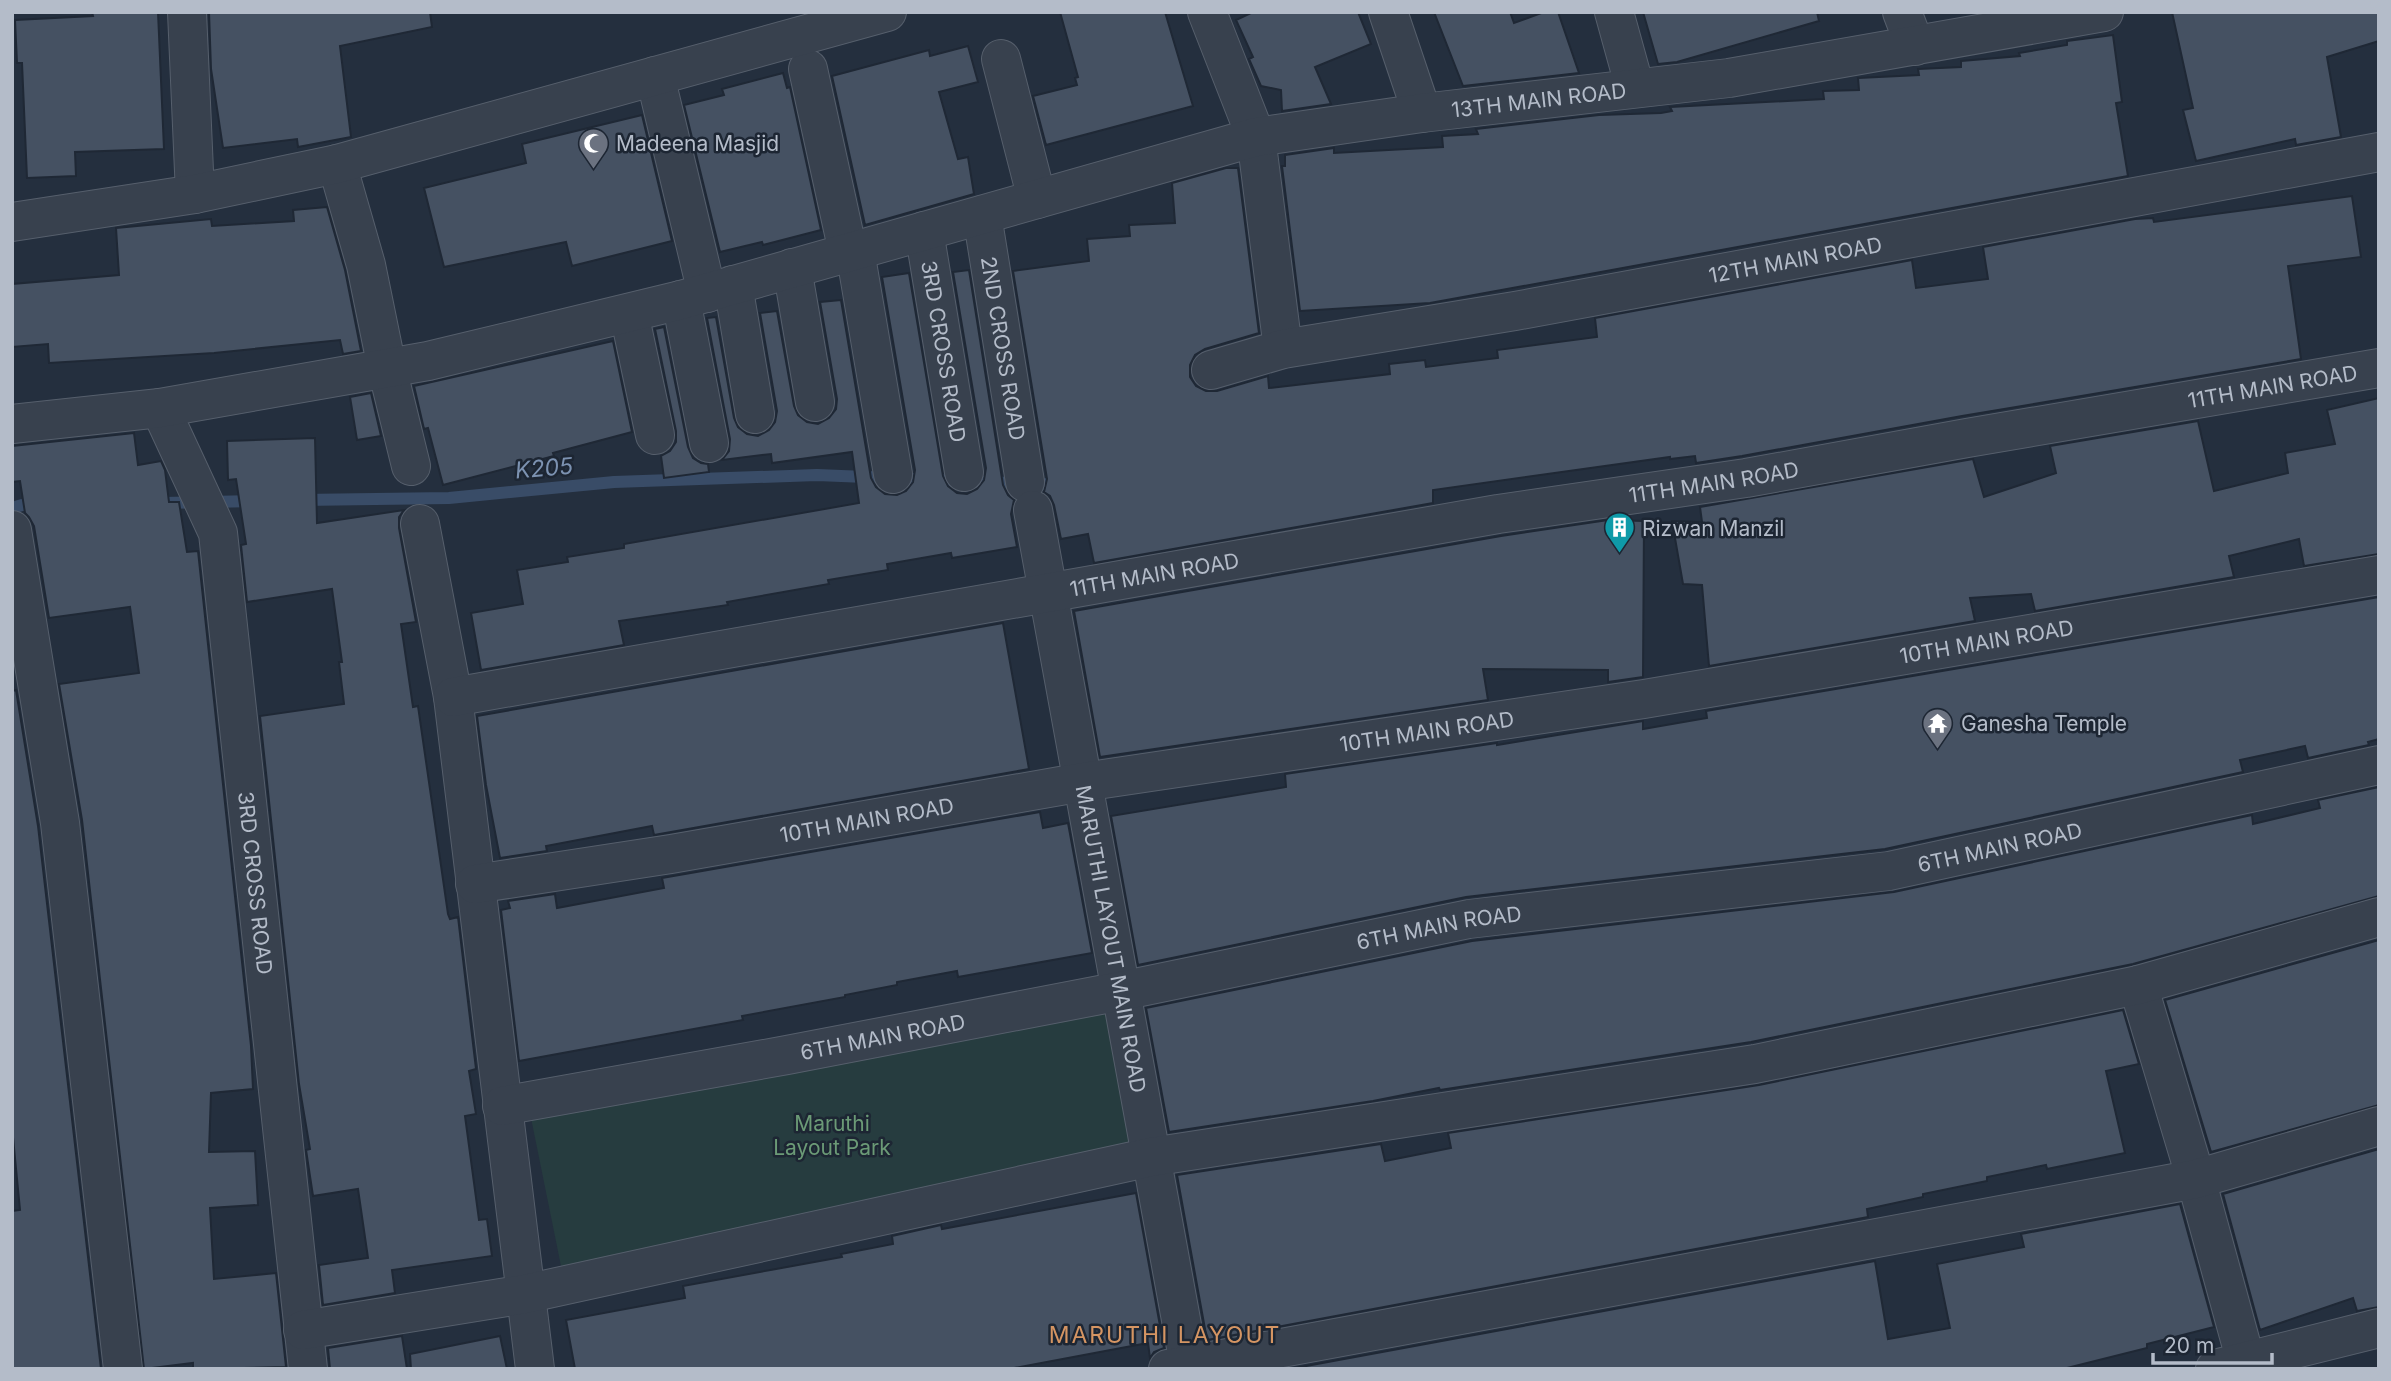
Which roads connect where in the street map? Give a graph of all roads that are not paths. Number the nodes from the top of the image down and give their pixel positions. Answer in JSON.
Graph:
{"nodes":[{"id":1,"x":187,"y":12,"type":"edge"},
{"id":2,"x":887,"y":12,"type":"edge"},
{"id":3,"x":1207,"y":12,"type":"edge"},
{"id":4,"x":1388,"y":12,"type":"edge"},
{"id":5,"x":1614,"y":12,"type":"edge"},
{"id":6,"x":2104,"y":12,"type":"edge"},
{"id":7,"x":1908,"y":29,"type":"edge"},
{"id":8,"x":1002,"y":59,"type":"dead end"},
{"id":9,"x":808,"y":69,"type":"dead end"},
{"id":10,"x":656,"y":76,"type":"junction"},
{"id":11,"x":1635,"y":88,"type":"junction"},
{"id":12,"x":1422,"y":113,"type":"junction"},
{"id":13,"x":1256,"y":137,"type":"junction"},
{"id":14,"x":2379,"y":152,"type":"edge"},
{"id":15,"x":337,"y":164,"type":"junction"},
{"id":16,"x":195,"y":194,"type":"junction"},
{"id":17,"x":1037,"y":199,"type":"junction"},
{"id":18,"x":982,"y":215,"type":"junction"},
{"id":19,"x":12,"y":222,"type":"edge"},
{"id":20,"x":924,"y":231,"type":"junction"},
{"id":21,"x":851,"y":251,"type":"junction"},
{"id":22,"x":792,"y":268,"type":"junction"},
{"id":23,"x":707,"y":293,"type":"junction"},
{"id":24,"x":629,"y":313,"type":"junction"},
{"id":25,"x":1283,"y":349,"type":"junction"},
{"id":26,"x":387,"y":368,"type":"junction"},
{"id":27,"x":2379,"y":368,"type":"edge"},
{"id":28,"x":1211,"y":370,"type":"dead end"},
{"id":29,"x":815,"y":402,"type":"dead end"},
{"id":30,"x":160,"y":408,"type":"junction"},
{"id":31,"x":755,"y":414,"type":"dead end"},
{"id":32,"x":12,"y":424,"type":"edge"},
{"id":33,"x":655,"y":435,"type":"dead end"},
{"id":34,"x":709,"y":443,"type":"dead end"},
{"id":35,"x":411,"y":466,"type":"dead end"},
{"id":36,"x":964,"y":472,"type":"dead end"},
{"id":37,"x":893,"y":474,"type":"dead end"},
{"id":38,"x":1029,"y":496,"type":"joint"},
{"id":39,"x":421,"y":524,"type":"dead end"},
{"id":40,"x":12,"y":530,"type":"edge"},
{"id":41,"x":2379,"y":575,"type":"edge"},
{"id":42,"x":1048,"y":593,"type":"junction"},
{"id":43,"x":453,"y":697,"type":"junction"},
{"id":44,"x":2379,"y":765,"type":"edge"},
{"id":45,"x":1083,"y":782,"type":"junction"},
{"id":46,"x":475,"y":884,"type":"junction"},
{"id":47,"x":2379,"y":917,"type":"edge"},
{"id":48,"x":2138,"y":985,"type":"junction"},
{"id":49,"x":1121,"y":991,"type":"junction"},
{"id":50,"x":502,"y":1106,"type":"junction"},
{"id":51,"x":2379,"y":1126,"type":"edge"},
{"id":52,"x":1151,"y":1157,"type":"junction"},
{"id":53,"x":2196,"y":1179,"type":"junction"},
{"id":54,"x":525,"y":1294,"type":"junction"},
{"id":55,"x":2379,"y":1328,"type":"edge"},
{"id":56,"x":303,"y":1330,"type":"junction"},
{"id":57,"x":1182,"y":1367,"type":"edge"},
{"id":58,"x":2236,"y":1367,"type":"edge"},
{"id":59,"x":123,"y":1369,"type":"edge"},
{"id":60,"x":309,"y":1369,"type":"edge"},
{"id":61,"x":534,"y":1369,"type":"edge"}],
"edges":[{"from":1,"to":16,"type":"street"},
{"from":2,"to":10,"type":"street"},
{"from":3,"to":13,"type":"street"},
{"from":4,"to":12,"type":"street"},
{"from":5,"to":11,"type":"street"},
{"from":6,"to":7,"type":"street","name":"13TH MAIN ROAD"},
{"from":7,"to":11,"type":"street","name":"13TH MAIN ROAD"},
{"from":8,"to":17,"type":"street"},
{"from":9,"to":21,"type":"street"},
{"from":10,"to":15,"type":"street"},
{"from":10,"to":23,"type":"street"},
{"from":11,"to":12,"type":"street","name":"13TH MAIN ROAD"},
{"from":12,"to":13,"type":"street","name":"13TH MAIN ROAD"},
{"from":13,"to":17,"type":"street","name":"13TH MAIN ROAD"},
{"from":13,"to":25,"type":"street"},
{"from":14,"to":25,"type":"street","name":"12TH MAIN ROAD"},
{"from":15,"to":16,"type":"street"},
{"from":15,"to":26,"type":"street"},
{"from":16,"to":19,"type":"street"},
{"from":17,"to":18,"type":"street","name":"13TH MAIN ROAD"},
{"from":18,"to":20,"type":"street","name":"13TH MAIN ROAD"},
{"from":18,"to":38,"type":"street","name":"2ND CROSS ROAD"},
{"from":20,"to":21,"type":"street","name":"13TH MAIN ROAD"},
{"from":20,"to":36,"type":"street","name":"3RD CROSS ROAD"},
{"from":21,"to":22,"type":"street","name":"13TH MAIN ROAD"},
{"from":21,"to":37,"type":"street"},
{"from":22,"to":23,"type":"street","name":"13TH MAIN ROAD"},
{"from":22,"to":29,"type":"street"},
{"from":23,"to":24,"type":"street","name":"13TH MAIN ROAD"},
{"from":23,"to":31,"type":"street"},
{"from":23,"to":34,"type":"street"},
{"from":24,"to":26,"type":"street","name":"13TH MAIN ROAD"},
{"from":24,"to":33,"type":"street"},
{"from":25,"to":28,"type":"street","name":"12TH MAIN ROAD"},
{"from":26,"to":30,"type":"street","name":"13TH MAIN ROAD"},
{"from":26,"to":35,"type":"street"},
{"from":27,"to":42,"type":"street","name":"11TH MAIN ROAD"},
{"from":30,"to":32,"type":"street","name":"13TH MAIN ROAD"},
{"from":30,"to":56,"type":"street","name":"3RD CROSS ROAD"},
{"from":38,"to":42,"type":"street","name":"MARUTHI LAYOUT MAIN ROAD"},
{"from":39,"to":43,"type":"street"},
{"from":40,"to":59,"type":"street"},
{"from":41,"to":45,"type":"street","name":"10TH MAIN ROAD"},
{"from":42,"to":43,"type":"street","name":"11TH MAIN ROAD"},
{"from":42,"to":45,"type":"street","name":"MARUTHI LAYOUT MAIN ROAD"},
{"from":43,"to":46,"type":"street"},
{"from":44,"to":49,"type":"street","name":"6TH MAIN ROAD"},
{"from":45,"to":46,"type":"street","name":"10TH MAIN ROAD"},
{"from":45,"to":49,"type":"street","name":"MARUTHI LAYOUT MAIN ROAD"},
{"from":46,"to":50,"type":"street"},
{"from":47,"to":48,"type":"street"},
{"from":48,"to":52,"type":"street"},
{"from":48,"to":53,"type":"street"},
{"from":49,"to":50,"type":"street","name":"6TH MAIN ROAD"},
{"from":49,"to":52,"type":"street","name":"MARUTHI LAYOUT MAIN ROAD"},
{"from":50,"to":54,"type":"street"},
{"from":51,"to":53,"type":"street"},
{"from":52,"to":54,"type":"street"},
{"from":52,"to":57,"type":"street","name":"MARUTHI LAYOUT MAIN ROAD"},
{"from":53,"to":57,"type":"street"},
{"from":53,"to":58,"type":"street"},
{"from":54,"to":56,"type":"street"},
{"from":54,"to":61,"type":"street"},
{"from":55,"to":58,"type":"street"},
{"from":56,"to":60,"type":"street","name":"3RD CROSS ROAD"}]}
